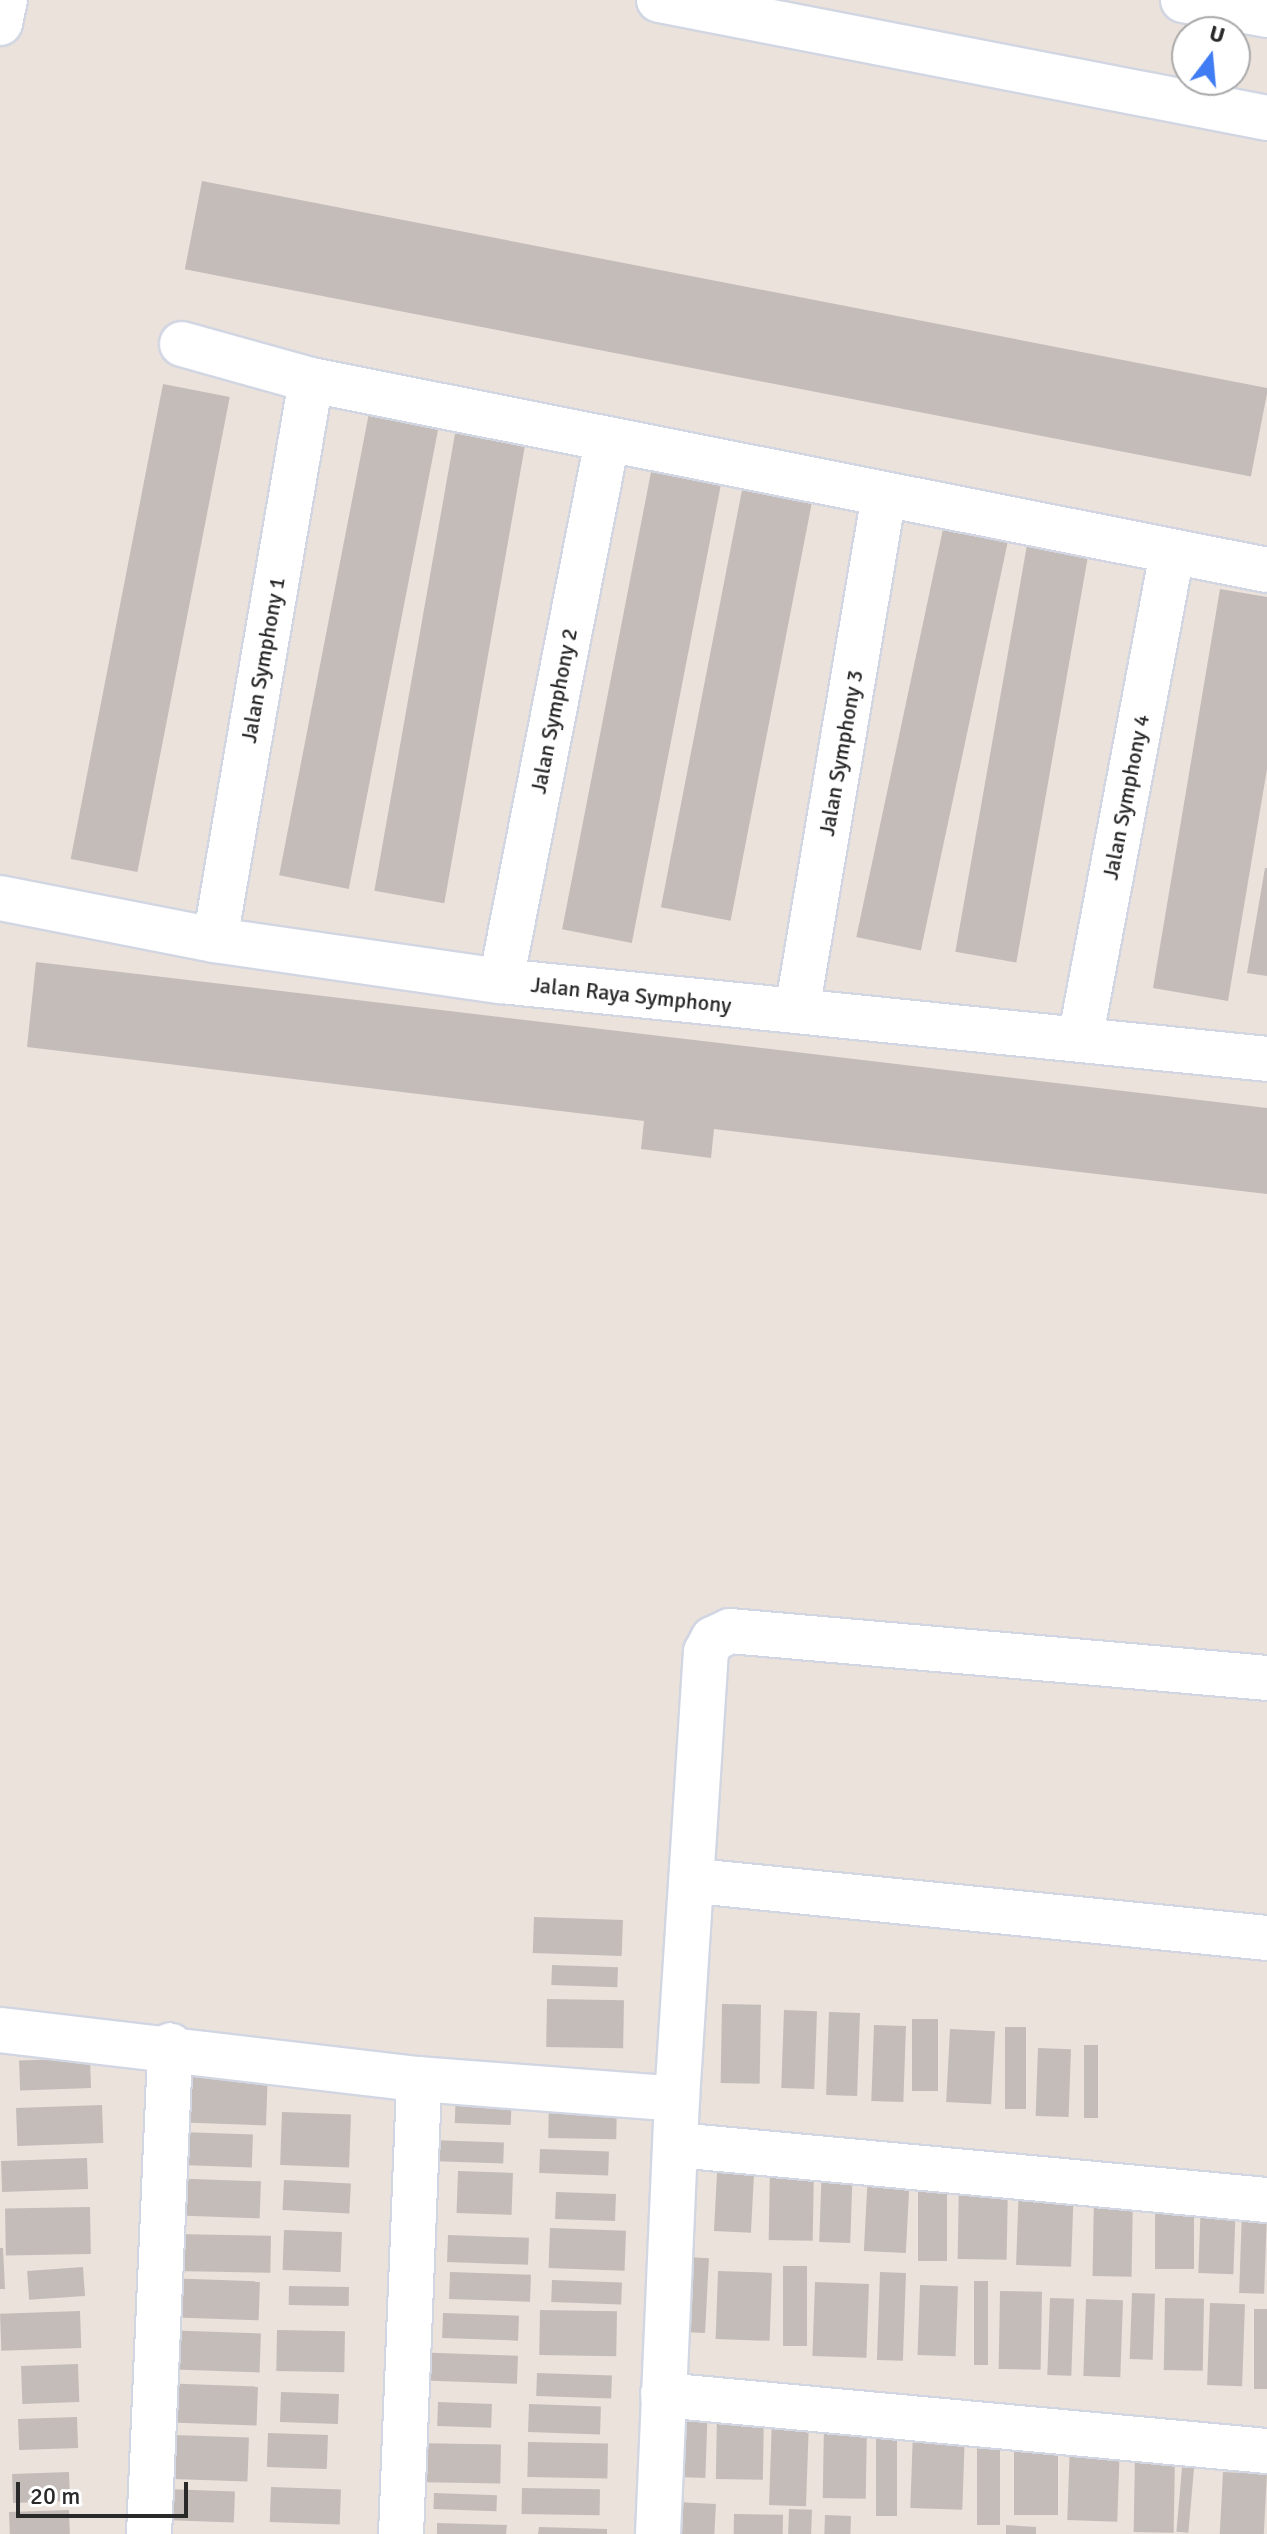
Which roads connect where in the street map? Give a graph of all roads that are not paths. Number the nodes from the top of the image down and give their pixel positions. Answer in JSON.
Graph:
{"nodes":[{"id":1,"x":5,"y":0,"type":"edge"},
{"id":2,"x":659,"y":0,"type":"edge"},
{"id":3,"x":1183,"y":0,"type":"edge"},
{"id":4,"x":1267,"y":15,"type":"edge"},
{"id":5,"x":0,"y":23,"type":"edge"},
{"id":6,"x":1267,"y":118,"type":"edge"},
{"id":7,"x":182,"y":344,"type":"dead end"},
{"id":8,"x":311,"y":380,"type":"junction"},
{"id":9,"x":607,"y":441,"type":"junction"},
{"id":10,"x":884,"y":495,"type":"junction"},
{"id":11,"x":1172,"y":553,"type":"junction"},
{"id":12,"x":1267,"y":570,"type":"edge"},
{"id":13,"x":0,"y":898,"type":"edge"},
{"id":14,"x":215,"y":940,"type":"junction"},
{"id":15,"x":501,"y":981,"type":"junction"},
{"id":16,"x":797,"y":1011,"type":"junction"},
{"id":17,"x":1080,"y":1040,"type":"junction"},
{"id":18,"x":1267,"y":1059,"type":"edge"},
{"id":19,"x":1267,"y":1678,"type":"edge"},
{"id":20,"x":696,"y":1881,"type":"junction"},
{"id":21,"x":1267,"y":1938,"type":"edge"},
{"id":22,"x":0,"y":2030,"type":"edge"},
{"id":23,"x":170,"y":2045,"type":"junction"},
{"id":24,"x":419,"y":2079,"type":"junction"},
{"id":25,"x":677,"y":2099,"type":"junction"},
{"id":26,"x":677,"y":2145,"type":"junction"},
{"id":27,"x":1267,"y":2200,"type":"edge"},
{"id":28,"x":663,"y":2395,"type":"junction"},
{"id":29,"x":1267,"y":2451,"type":"edge"},
{"id":30,"x":149,"y":2534,"type":"edge"},
{"id":31,"x":401,"y":2534,"type":"edge"},
{"id":32,"x":658,"y":2534,"type":"edge"}],
"edges":[{"from":1,"to":5,"type":"street"},
{"from":2,"to":6,"type":"street"},
{"from":3,"to":4,"type":"street"},
{"from":7,"to":8,"type":"street"},
{"from":8,"to":9,"type":"street"},
{"from":8,"to":14,"type":"street","name":"Jalan Symphony 1"},
{"from":9,"to":10,"type":"street"},
{"from":9,"to":15,"type":"street","name":"Jalan Symphony 2"},
{"from":10,"to":11,"type":"street"},
{"from":10,"to":16,"type":"street","name":"Jalan Symphony 3"},
{"from":11,"to":12,"type":"street"},
{"from":11,"to":17,"type":"street","name":"Jalan Symphony 4"},
{"from":13,"to":14,"type":"street","name":"Jalan Raya Symphony"},
{"from":14,"to":15,"type":"street","name":"Jalan Raya Symphony"},
{"from":15,"to":16,"type":"street","name":"Jalan Raya Symphony"},
{"from":16,"to":17,"type":"street","name":"Jalan Raya Symphony"},
{"from":17,"to":18,"type":"street","name":"Jalan Raya Symphony"},
{"from":19,"to":20,"type":"street"},
{"from":20,"to":21,"type":"street"},
{"from":20,"to":25,"type":"street"},
{"from":22,"to":23,"type":"street"},
{"from":23,"to":24,"type":"street"},
{"from":23,"to":30,"type":"street"},
{"from":24,"to":25,"type":"street"},
{"from":24,"to":31,"type":"street"},
{"from":25,"to":26,"type":"street"},
{"from":26,"to":27,"type":"street"},
{"from":26,"to":28,"type":"street"},
{"from":28,"to":29,"type":"street"},
{"from":28,"to":32,"type":"street"}]}
